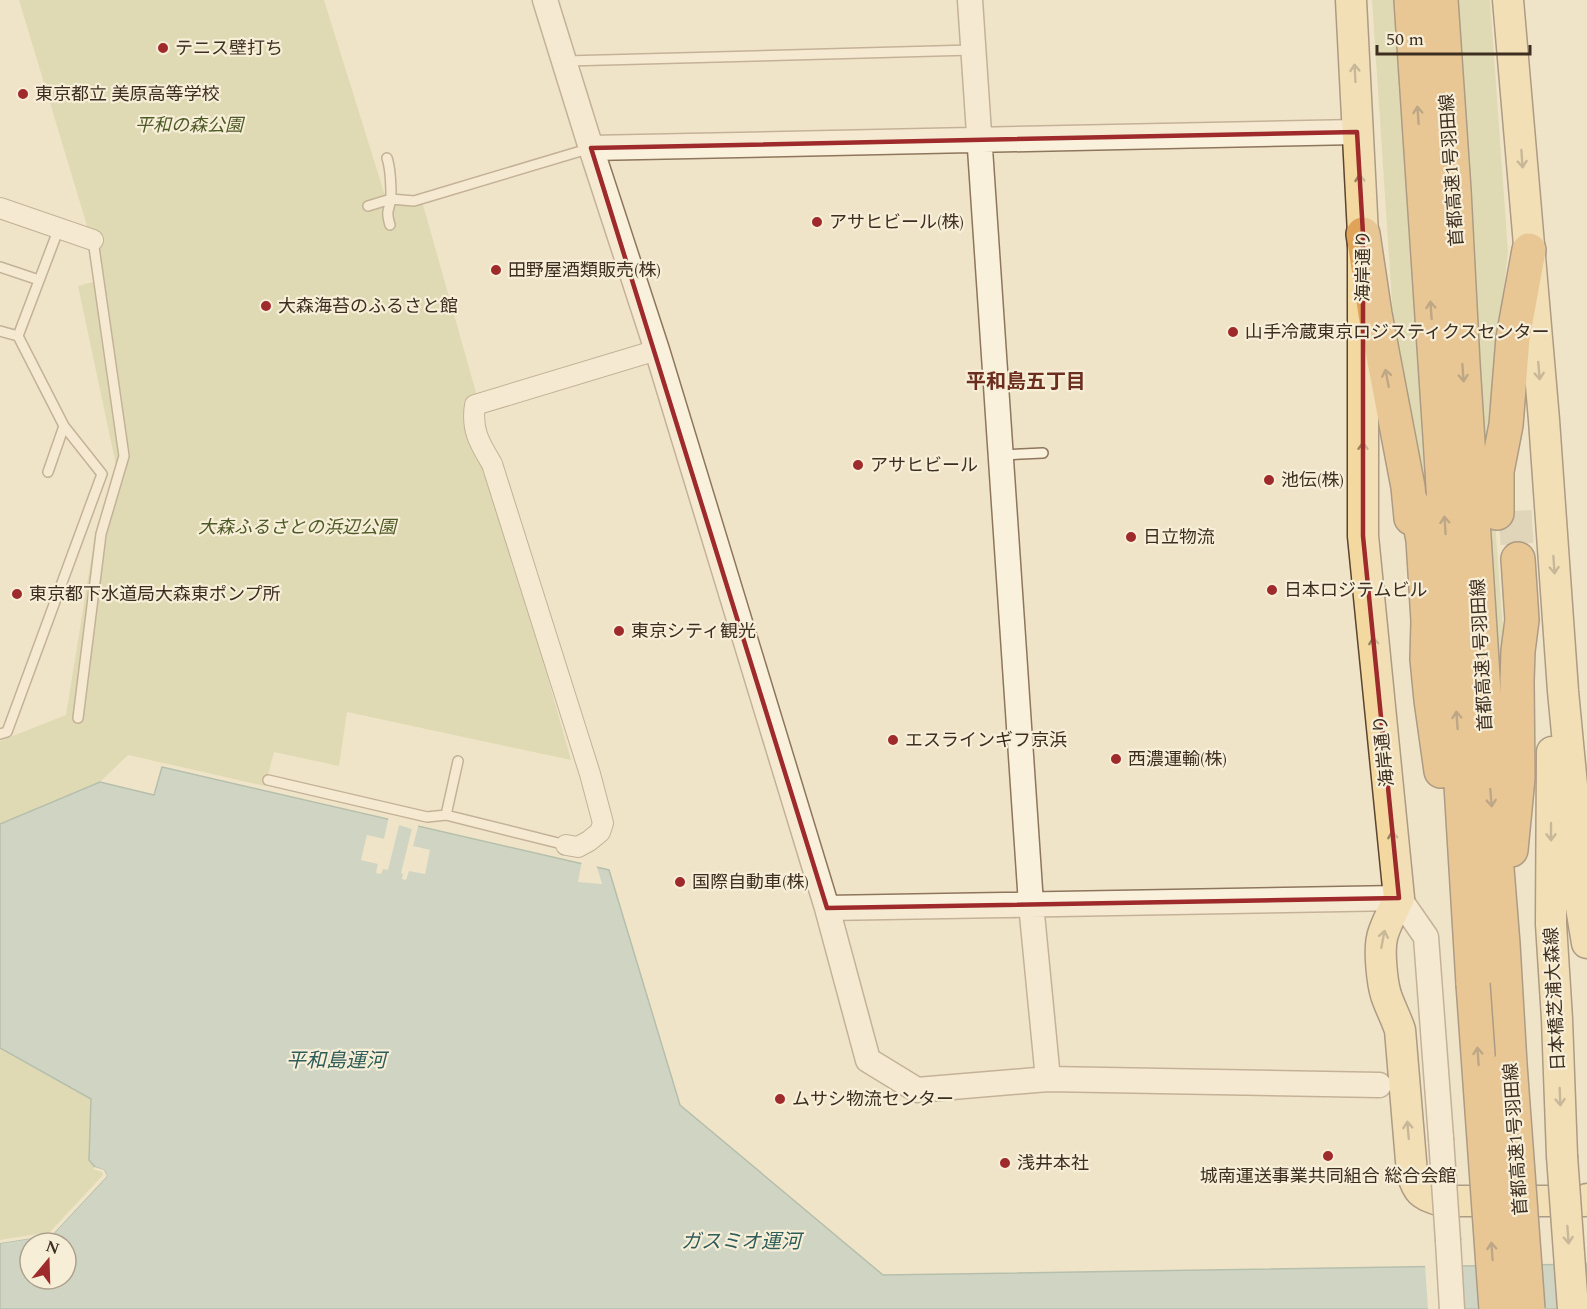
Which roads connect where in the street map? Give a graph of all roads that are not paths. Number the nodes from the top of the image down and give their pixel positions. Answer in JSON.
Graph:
{"nodes":[{"id":1,"x":545,"y":0,"type":"edge"},
{"id":2,"x":970,"y":0,"type":"edge"},
{"id":3,"x":1351,"y":0,"type":"edge"},
{"id":4,"x":1411,"y":0,"type":"edge"},
{"id":5,"x":1441,"y":0,"type":"edge"},
{"id":6,"x":1508,"y":0,"type":"edge"},
{"id":7,"x":1522,"y":0,"type":"edge"},
{"id":8,"x":974,"y":50,"type":"junction"},
{"id":9,"x":564,"y":61,"type":"junction"},
{"id":10,"x":1517,"y":100,"type":"junction"},
{"id":11,"x":1358,"y":132,"type":"junction"},
{"id":12,"x":980,"y":141,"type":"junction"},
{"id":13,"x":591,"y":148,"type":"junction"},
{"id":14,"x":387,"y":158,"type":"dead end"},
{"id":15,"x":391,"y":199,"type":"junction"},
{"id":16,"x":368,"y":206,"type":"dead end"},
{"id":17,"x":0,"y":208,"type":"edge"},
{"id":18,"x":390,"y":225,"type":"dead end"},
{"id":19,"x":59,"y":228,"type":"junction"},
{"id":20,"x":1363,"y":234,"type":"junction"},
{"id":21,"x":93,"y":240,"type":"joint"},
{"id":22,"x":1528,"y":250,"type":"junction"},
{"id":23,"x":0,"y":267,"type":"edge"},
{"id":24,"x":39,"y":280,"type":"junction"},
{"id":25,"x":0,"y":331,"type":"edge"},
{"id":26,"x":18,"y":336,"type":"junction"},
{"id":27,"x":657,"y":350,"type":"junction"},
{"id":28,"x":64,"y":426,"type":"junction"},
{"id":29,"x":1043,"y":453,"type":"dead end"},
{"id":30,"x":1001,"y":455,"type":"junction"},
{"id":31,"x":48,"y":472,"type":"dead end"},
{"id":32,"x":1506,"y":512,"type":"tunnel mouth"},
{"id":33,"x":1510,"y":560,"type":"tunnel mouth"},
{"id":34,"x":1563,"y":691,"type":"junction"},
{"id":35,"x":78,"y":718,"type":"dead end"},
{"id":36,"x":0,"y":735,"type":"edge"},
{"id":37,"x":458,"y":761,"type":"dead end"},
{"id":38,"x":268,"y":780,"type":"dead end"},
{"id":39,"x":446,"y":815,"type":"junction"},
{"id":40,"x":544,"y":828,"type":"dead end"},
{"id":41,"x":542,"y":839,"type":"junction"},
{"id":42,"x":1582,"y":845,"type":"edge"},
{"id":43,"x":566,"y":846,"type":"joint"},
{"id":44,"x":1399,"y":898,"type":"junction"},
{"id":45,"x":1031,"y":904,"type":"junction"},
{"id":46,"x":827,"y":908,"type":"junction"},
{"id":47,"x":1586,"y":927,"type":"edge"},
{"id":48,"x":1503,"y":944,"type":"junction"},
{"id":49,"x":1469,"y":946,"type":"junction"},
{"id":50,"x":1556,"y":997,"type":"junction"},
{"id":51,"x":1048,"y":1078,"type":"junction"},
{"id":52,"x":1379,"y":1085,"type":"dead end"},
{"id":53,"x":1587,"y":1198,"type":"edge"},
{"id":54,"x":1452,"y":1309,"type":"edge"},
{"id":55,"x":1496,"y":1309,"type":"edge"},
{"id":56,"x":1528,"y":1309,"type":"edge"},
{"id":57,"x":1573,"y":1309,"type":"edge"}],
"edges":[{"from":1,"to":9,"type":"street"},
{"from":2,"to":8,"type":"street"},
{"from":11,"to":3,"type":"main road","one_way":true},
{"from":49,"to":4,"type":"highway","name":"首都高速1号羽田線","one_way":true},
{"from":5,"to":48,"type":"highway","name":"首都高速1号羽田線","one_way":true},
{"from":6,"to":10,"type":"main road"},
{"from":7,"to":10,"type":"main road"},
{"from":8,"to":9,"type":"lane"},
{"from":8,"to":12,"type":"street"},
{"from":9,"to":13,"type":"street"},
{"from":10,"to":22,"type":"main road","one_way":true},
{"from":11,"to":12,"type":"street"},
{"from":20,"to":11,"type":"main road","name":"海岸通り","one_way":true},
{"from":12,"to":13,"type":"street"},
{"from":12,"to":30,"type":"street"},
{"from":13,"to":15,"type":"lane"},
{"from":13,"to":27,"type":"street"},
{"from":14,"to":15,"type":"lane"},
{"from":15,"to":16,"type":"lane"},
{"from":15,"to":18,"type":"lane"},
{"from":17,"to":19,"type":"street"},
{"from":19,"to":21,"type":"street"},
{"from":19,"to":24,"type":"lane"},
{"from":44,"to":20,"type":"main road","name":"海岸通り","one_way":true},
{"from":49,"to":20,"type":"highway","one_way":true},
{"from":21,"to":35,"type":"lane"},
{"from":22,"to":32,"type":"highway"},
{"from":22,"to":34,"type":"main road","one_way":true},
{"from":23,"to":24,"type":"lane"},
{"from":24,"to":26,"type":"lane"},
{"from":25,"to":26,"type":"lane"},
{"from":26,"to":28,"type":"lane"},
{"from":27,"to":43,"type":"street"},
{"from":27,"to":46,"type":"street"},
{"from":28,"to":31,"type":"lane"},
{"from":28,"to":36,"type":"lane"},
{"from":29,"to":30,"type":"lane"},
{"from":30,"to":45,"type":"street"},
{"from":33,"to":48,"type":"highway"},
{"from":34,"to":42,"type":"main road"},
{"from":34,"to":50,"type":"main road","name":"日本橋芝浦大森線","one_way":true},
{"from":37,"to":39,"type":"lane"},
{"from":38,"to":39,"type":"lane"},
{"from":39,"to":41,"type":"lane"},
{"from":40,"to":41,"type":"lane"},
{"from":41,"to":43,"type":"lane"},
{"from":42,"to":47,"type":"main road"},
{"from":44,"to":45,"type":"street"},
{"from":53,"to":44,"type":"main road","name":"海岸通り","one_way":true},
{"from":44,"to":54,"type":"street","bridge":true},
{"from":45,"to":46,"type":"street"},
{"from":45,"to":51,"type":"street"},
{"from":46,"to":51,"type":"street"},
{"from":47,"to":50,"type":"street"},
{"from":48,"to":56,"type":"highway","name":"首都高速1号羽田線","bridge":true},
{"from":55,"to":49,"type":"highway","name":"首都高速1号羽田線","one_way":true,"bridge":true},
{"from":50,"to":57,"type":"main road","name":"日本橋芝浦大森線","one_way":true,"bridge":true},
{"from":51,"to":52,"type":"street"}]}
